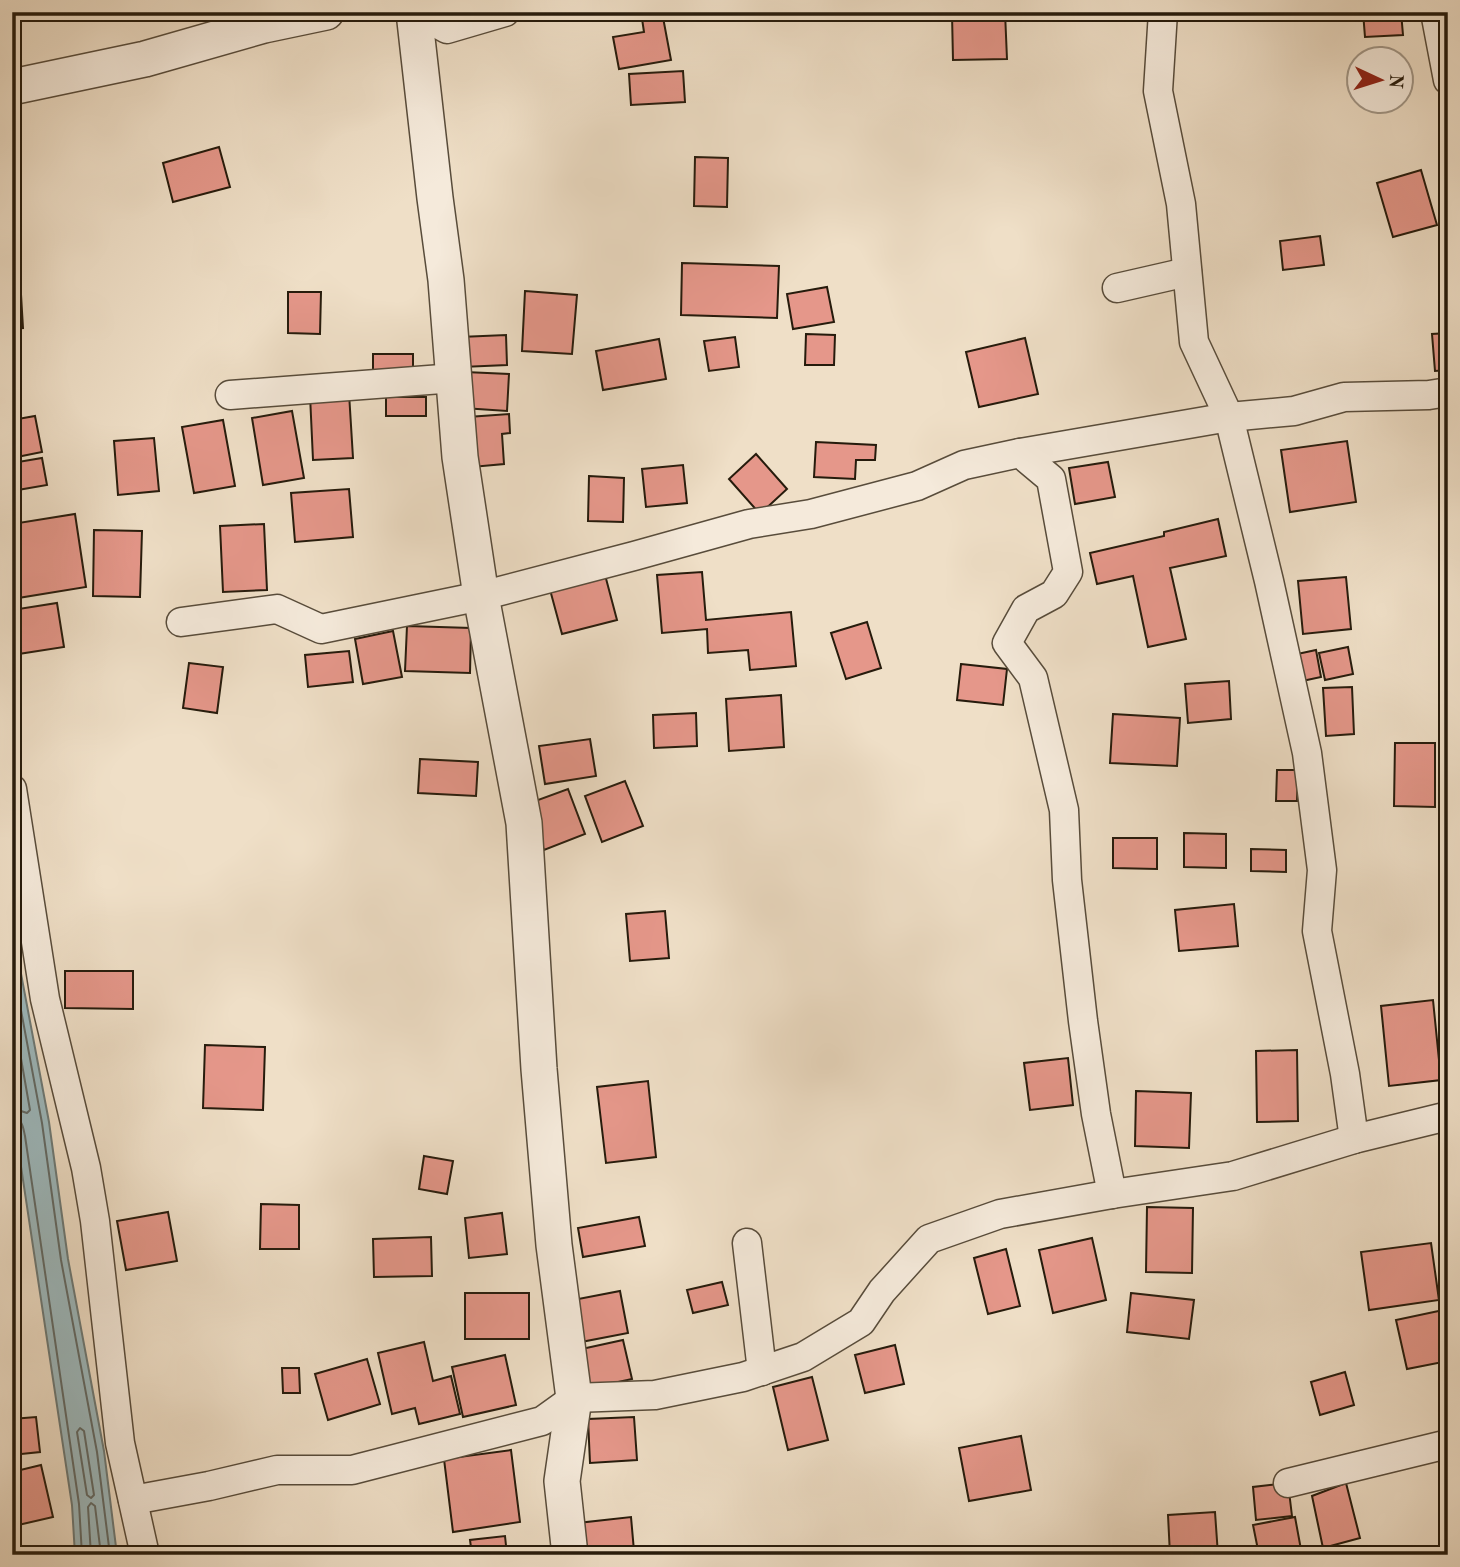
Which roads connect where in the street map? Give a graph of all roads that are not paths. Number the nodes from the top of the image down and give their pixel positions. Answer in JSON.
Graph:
{"nodes":[{"id":1,"x":326,"y":12,"type":"edge"},
{"id":2,"x":415,"y":12,"type":"edge"},
{"id":3,"x":506,"y":12,"type":"edge"},
{"id":4,"x":1163,"y":12,"type":"edge"},
{"id":5,"x":1441,"y":29,"type":"edge"},
{"id":6,"x":1448,"y":80,"type":"edge"},
{"id":7,"x":12,"y":87,"type":"edge"},
{"id":8,"x":1187,"y":272,"type":"junction"},
{"id":9,"x":1117,"y":288,"type":"dead end"},
{"id":10,"x":455,"y":378,"type":"junction"},
{"id":11,"x":1448,"y":392,"type":"edge"},
{"id":12,"x":230,"y":395,"type":"dead end"},
{"id":13,"x":1229,"y":417,"type":"junction"},
{"id":14,"x":1020,"y":453,"type":"junction"},
{"id":15,"x":481,"y":596,"type":"junction"},
{"id":16,"x":181,"y":622,"type":"dead end"},
{"id":17,"x":12,"y":789,"type":"edge"},
{"id":18,"x":1448,"y":1116,"type":"edge"},
{"id":19,"x":1354,"y":1139,"type":"junction"},
{"id":20,"x":1112,"y":1194,"type":"junction"},
{"id":21,"x":747,"y":1243,"type":"dead end"},
{"id":22,"x":762,"y":1370,"type":"junction"},
{"id":23,"x":574,"y":1398,"type":"junction"},
{"id":24,"x":1448,"y":1444,"type":"edge"},
{"id":25,"x":1288,"y":1483,"type":"dead end"},
{"id":26,"x":133,"y":1500,"type":"junction"},
{"id":27,"x":145,"y":1555,"type":"edge"},
{"id":28,"x":570,"y":1555,"type":"edge"}],
"edges":[{"from":1,"to":7,"type":"street"},
{"from":2,"to":3,"type":"street"},
{"from":2,"to":10,"type":"street"},
{"from":4,"to":8,"type":"street"},
{"from":5,"to":6,"type":"street"},
{"from":8,"to":9,"type":"street"},
{"from":8,"to":13,"type":"street"},
{"from":10,"to":12,"type":"street"},
{"from":10,"to":15,"type":"street"},
{"from":11,"to":13,"type":"street"},
{"from":13,"to":14,"type":"street"},
{"from":13,"to":19,"type":"street"},
{"from":14,"to":15,"type":"street"},
{"from":14,"to":20,"type":"street"},
{"from":15,"to":16,"type":"street"},
{"from":15,"to":23,"type":"street"},
{"from":17,"to":26,"type":"street"},
{"from":18,"to":19,"type":"street"},
{"from":19,"to":20,"type":"street"},
{"from":20,"to":22,"type":"street"},
{"from":21,"to":22,"type":"street"},
{"from":22,"to":23,"type":"street"},
{"from":23,"to":26,"type":"street"},
{"from":23,"to":28,"type":"street"},
{"from":24,"to":25,"type":"street"},
{"from":26,"to":27,"type":"street"}]}
